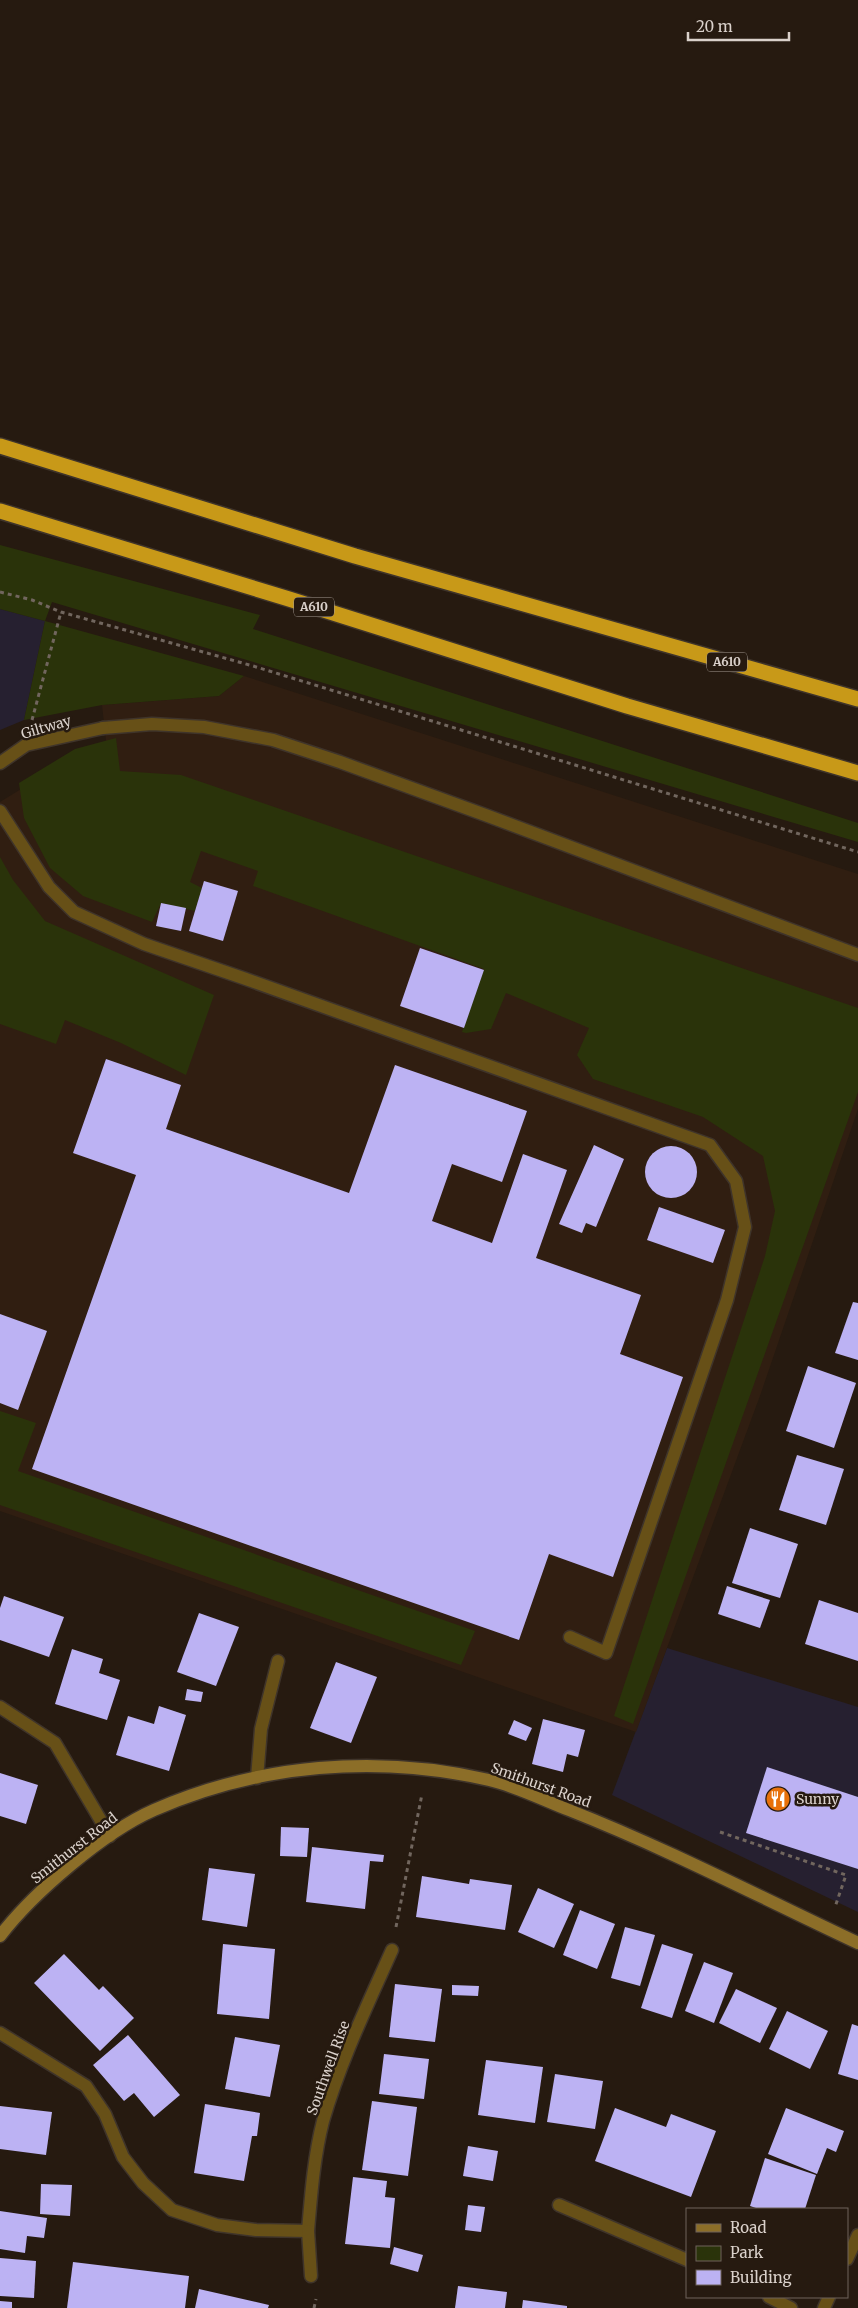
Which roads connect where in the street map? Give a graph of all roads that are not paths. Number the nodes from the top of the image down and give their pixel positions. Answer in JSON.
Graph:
{"nodes":[{"id":1,"x":0,"y":446,"type":"edge"},
{"id":2,"x":0,"y":511,"type":"edge"},
{"id":3,"x":858,"y":699,"type":"edge"},
{"id":4,"x":0,"y":763,"type":"edge"},
{"id":5,"x":858,"y":773,"type":"edge"},
{"id":6,"x":0,"y":811,"type":"edge"},
{"id":7,"x":858,"y":955,"type":"edge"},
{"id":8,"x":570,"y":1637,"type":"dead end"},
{"id":9,"x":278,"y":1661,"type":"dead end"},
{"id":10,"x":0,"y":1707,"type":"edge"},
{"id":11,"x":257,"y":1778,"type":"junction"},
{"id":12,"x":110,"y":1836,"type":"junction"},
{"id":13,"x":0,"y":1936,"type":"edge"},
{"id":14,"x":858,"y":1944,"type":"edge"},
{"id":15,"x":392,"y":1950,"type":"road end"},
{"id":16,"x":0,"y":2033,"type":"edge"},
{"id":17,"x":559,"y":2205,"type":"dead end"},
{"id":18,"x":308,"y":2231,"type":"junction"},
{"id":19,"x":858,"y":2235,"type":"edge"},
{"id":20,"x":848,"y":2257,"type":"edge"},
{"id":21,"x":686,"y":2260,"type":"edge"},
{"id":22,"x":311,"y":2276,"type":"dead end"},
{"id":23,"x":771,"y":2298,"type":"edge"},
{"id":24,"x":791,"y":2308,"type":"edge"}],
"edges":[{"from":1,"to":3,"type":"highway","number":"A610"},
{"from":2,"to":5,"type":"highway","number":"A610"},
{"from":4,"to":7,"type":"street","name":"Giltway"},
{"from":6,"to":8,"type":"street"},
{"from":9,"to":11,"type":"street"},
{"from":10,"to":12,"type":"street"},
{"from":11,"to":12,"type":"street","name":"Smithurst Road"},
{"from":11,"to":14,"type":"street","name":"Smithurst Road"},
{"from":12,"to":13,"type":"street","name":"Smithurst Road"},
{"from":15,"to":18,"type":"street","name":"Southwell Rise"},
{"from":16,"to":18,"type":"street"},
{"from":17,"to":21,"type":"street"},
{"from":18,"to":22,"type":"street","name":"Southwell Rise"},
{"from":19,"to":20,"type":"street"},
{"from":23,"to":24,"type":"street"}]}
